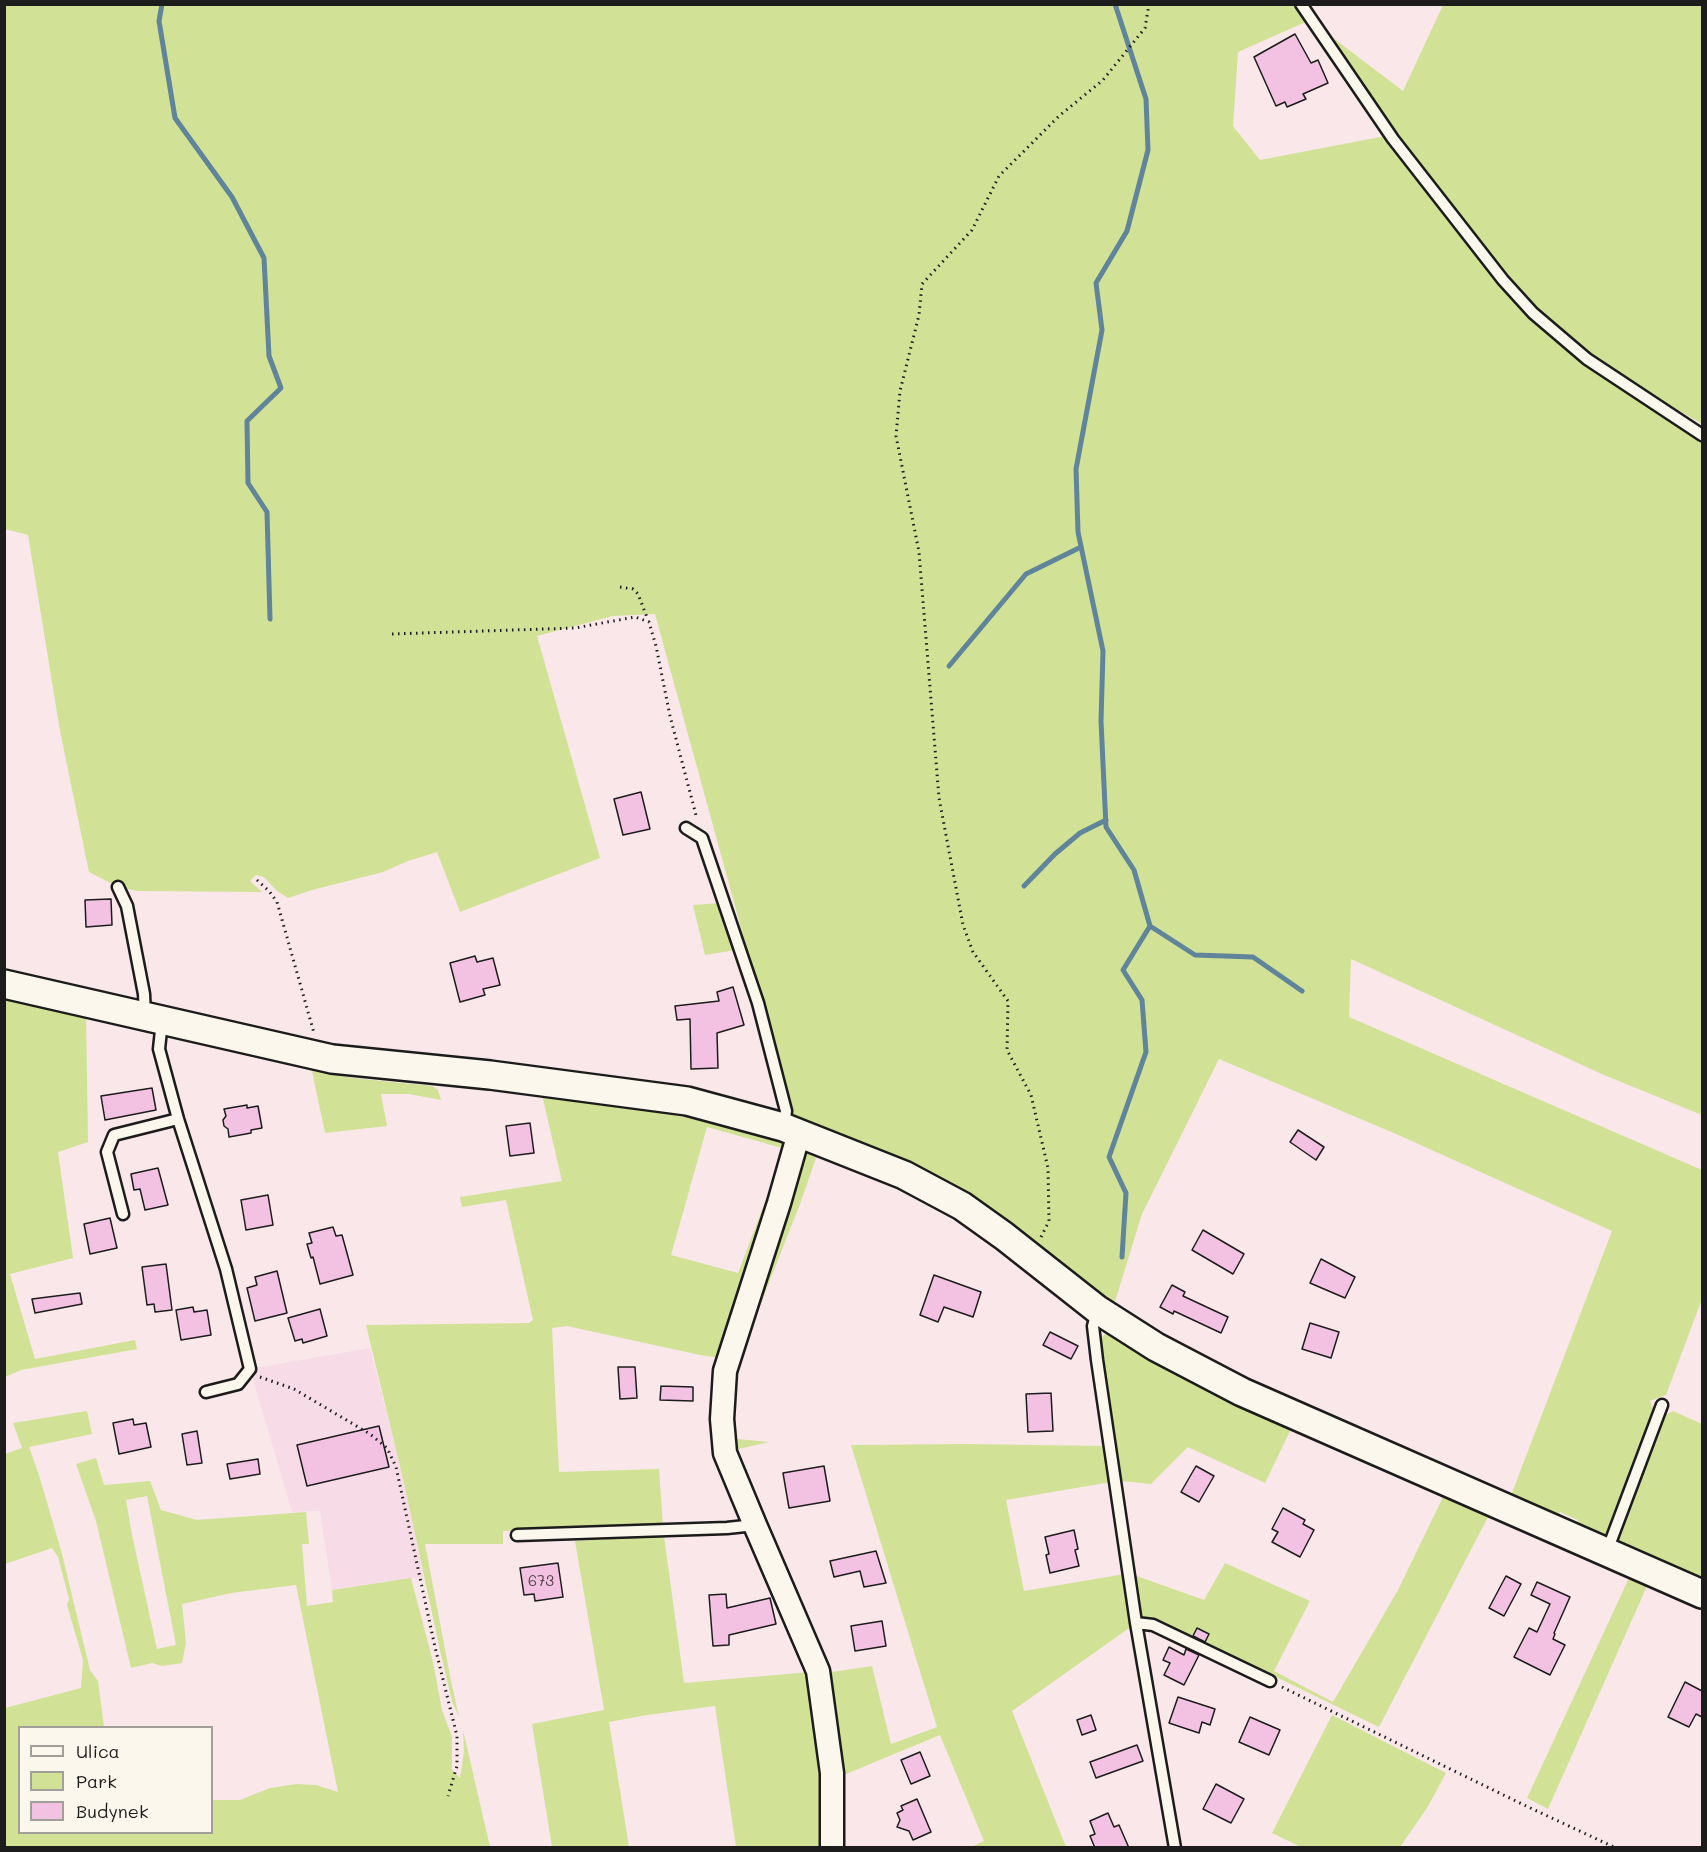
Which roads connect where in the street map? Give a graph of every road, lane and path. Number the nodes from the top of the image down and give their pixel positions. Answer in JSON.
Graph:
{"nodes":[{"id":1,"x":1149,"y":4,"type":"edge"},
{"id":2,"x":1301,"y":4,"type":"edge"},
{"id":3,"x":1702,"y":435,"type":"edge"},
{"id":4,"x":621,"y":587,"type":"dead end"},
{"id":5,"x":649,"y":622,"type":"junction"},
{"id":6,"x":392,"y":634,"type":"dead end"},
{"id":7,"x":686,"y":828,"type":"dead end"},
{"id":8,"x":702,"y":838,"type":"junction"},
{"id":9,"x":257,"y":880,"type":"dead end"},
{"id":10,"x":118,"y":887,"type":"dead end"},
{"id":11,"x":4,"y":984,"type":"edge"},
{"id":12,"x":153,"y":1019,"type":"junction"},
{"id":13,"x":318,"y":1056,"type":"junction"},
{"id":14,"x":178,"y":1119,"type":"junction"},
{"id":15,"x":791,"y":1130,"type":"junction"},
{"id":16,"x":123,"y":1214,"type":"dead end"},
{"id":17,"x":1031,"y":1257,"type":"junction"},
{"id":18,"x":1098,"y":1311,"type":"junction"},
{"id":19,"x":247,"y":1373,"type":"junction"},
{"id":20,"x":206,"y":1392,"type":"dead end"},
{"id":21,"x":1662,"y":1405,"type":"dead end"},
{"id":22,"x":754,"y":1525,"type":"junction"},
{"id":23,"x":517,"y":1534,"type":"dead end"},
{"id":24,"x":1606,"y":1551,"type":"junction"},
{"id":25,"x":1702,"y":1594,"type":"edge"},
{"id":26,"x":1136,"y":1623,"type":"junction"},
{"id":27,"x":1270,"y":1681,"type":"joint"},
{"id":28,"x":448,"y":1796,"type":"dead end"},
{"id":29,"x":832,"y":1848,"type":"edge"},
{"id":30,"x":1176,"y":1848,"type":"edge"},
{"id":31,"x":1616,"y":1848,"type":"edge"}],
"edges":[{"from":1,"to":17,"type":"path"},
{"from":2,"to":3,"type":"lane"},
{"from":4,"to":5,"type":"path"},
{"from":5,"to":6,"type":"path"},
{"from":5,"to":8,"type":"path"},
{"from":7,"to":8,"type":"lane"},
{"from":8,"to":15,"type":"lane"},
{"from":9,"to":13,"type":"path"},
{"from":10,"to":12,"type":"lane"},
{"from":11,"to":12,"type":"street"},
{"from":12,"to":13,"type":"street"},
{"from":12,"to":14,"type":"lane"},
{"from":13,"to":15,"type":"street"},
{"from":14,"to":16,"type":"lane"},
{"from":14,"to":19,"type":"lane"},
{"from":15,"to":17,"type":"street"},
{"from":15,"to":22,"type":"street"},
{"from":17,"to":18,"type":"street"},
{"from":18,"to":24,"type":"street"},
{"from":18,"to":26,"type":"lane"},
{"from":19,"to":20,"type":"lane"},
{"from":19,"to":28,"type":"path"},
{"from":21,"to":24,"type":"lane"},
{"from":22,"to":23,"type":"lane"},
{"from":22,"to":29,"type":"street"},
{"from":24,"to":25,"type":"street"},
{"from":26,"to":27,"type":"lane"},
{"from":26,"to":30,"type":"lane"},
{"from":27,"to":31,"type":"path"}]}
